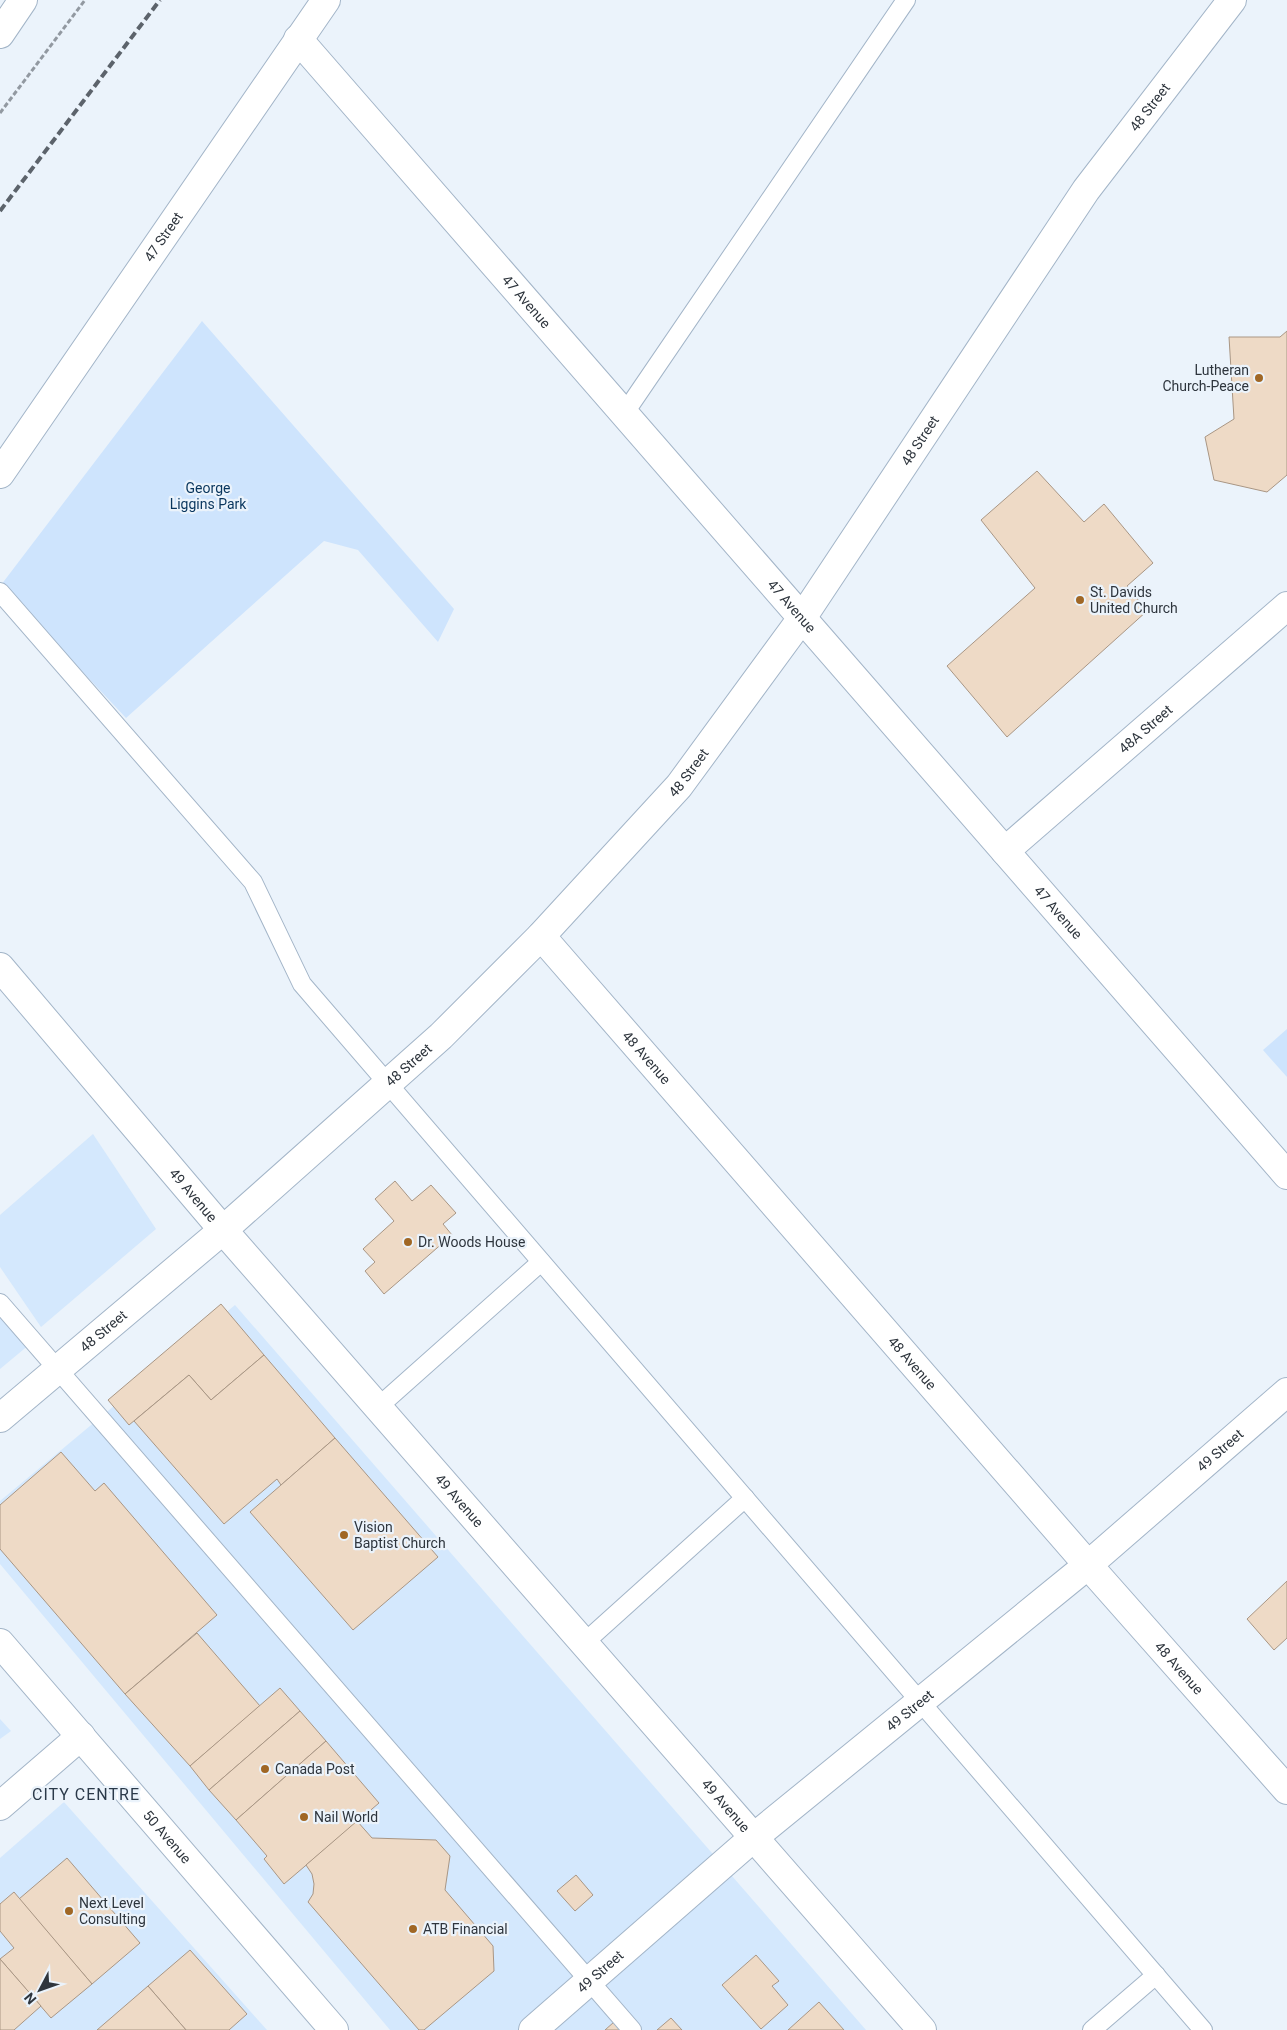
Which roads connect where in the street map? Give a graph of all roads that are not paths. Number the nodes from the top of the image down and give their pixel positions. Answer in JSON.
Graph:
{"nodes":[{"id":1,"x":23,"y":0,"type":"edge"},
{"id":2,"x":326,"y":0,"type":"edge"},
{"id":3,"x":906,"y":0,"type":"edge"},
{"id":4,"x":1232,"y":0,"type":"edge"},
{"id":5,"x":0,"y":34,"type":"edge"},
{"id":6,"x":298,"y":39,"type":"junction"},
{"id":7,"x":624,"y":414,"type":"junction"},
{"id":8,"x":0,"y":474,"type":"edge"},
{"id":9,"x":0,"y":592,"type":"edge"},
{"id":10,"x":1287,"y":606,"type":"edge"},
{"id":11,"x":802,"y":618,"type":"junction"},
{"id":12,"x":1005,"y":851,"type":"junction"},
{"id":13,"x":540,"y":936,"type":"junction"},
{"id":14,"x":0,"y":968,"type":"edge"},
{"id":15,"x":388,"y":1084,"type":"junction"},
{"id":16,"x":1287,"y":1175,"type":"edge"},
{"id":17,"x":223,"y":1230,"type":"junction"},
{"id":18,"x":541,"y":1262,"type":"junction"},
{"id":19,"x":0,"y":1303,"type":"edge"},
{"id":20,"x":56,"y":1369,"type":"junction"},
{"id":21,"x":1287,"y":1392,"type":"edge"},
{"id":22,"x":377,"y":1408,"type":"junction"},
{"id":23,"x":0,"y":1418,"type":"edge"},
{"id":24,"x":745,"y":1498,"type":"junction"},
{"id":25,"x":1088,"y":1565,"type":"junction"},
{"id":26,"x":0,"y":1643,"type":"edge"},
{"id":27,"x":584,"y":1643,"type":"junction"},
{"id":28,"x":920,"y":1701,"type":"junction"},
{"id":29,"x":81,"y":1736,"type":"junction"},
{"id":30,"x":1287,"y":1790,"type":"edge"},
{"id":31,"x":0,"y":1806,"type":"edge"},
{"id":32,"x":753,"y":1838,"type":"junction"},
{"id":33,"x":1156,"y":1975,"type":"junction"},
{"id":34,"x":589,"y":1981,"type":"junction"},
{"id":35,"x":334,"y":2030,"type":"edge"},
{"id":36,"x":533,"y":2030,"type":"edge"},
{"id":37,"x":632,"y":2030,"type":"edge"},
{"id":38,"x":922,"y":2030,"type":"edge"},
{"id":39,"x":1092,"y":2030,"type":"edge"},
{"id":40,"x":1203,"y":2030,"type":"edge"}],
"edges":[{"from":1,"to":5,"type":"street"},
{"from":2,"to":6,"type":"street","name":"47 Street"},
{"from":3,"to":7,"type":"lane"},
{"from":4,"to":11,"type":"street","name":"48 Street"},
{"from":6,"to":7,"type":"street","name":"47 Avenue"},
{"from":6,"to":8,"type":"street","name":"47 Street"},
{"from":7,"to":11,"type":"street","name":"47 Avenue"},
{"from":9,"to":15,"type":"lane"},
{"from":10,"to":12,"type":"street","name":"48A Street"},
{"from":11,"to":12,"type":"street","name":"47 Avenue"},
{"from":11,"to":13,"type":"street","name":"48 Street"},
{"from":12,"to":16,"type":"street","name":"47 Avenue"},
{"from":13,"to":15,"type":"street","name":"48 Street"},
{"from":13,"to":25,"type":"street","name":"48 Avenue"},
{"from":14,"to":17,"type":"street","name":"49 Avenue"},
{"from":15,"to":17,"type":"street","name":"48 Street"},
{"from":15,"to":18,"type":"lane"},
{"from":17,"to":20,"type":"street","name":"48 Street"},
{"from":17,"to":22,"type":"street","name":"49 Avenue"},
{"from":18,"to":22,"type":"lane"},
{"from":18,"to":24,"type":"lane"},
{"from":19,"to":20,"type":"lane"},
{"from":20,"to":23,"type":"street","name":"48 Street"},
{"from":20,"to":34,"type":"lane"},
{"from":21,"to":25,"type":"street","name":"49 Street"},
{"from":22,"to":27,"type":"street","name":"49 Avenue"},
{"from":24,"to":27,"type":"lane"},
{"from":24,"to":28,"type":"lane"},
{"from":25,"to":28,"type":"street","name":"49 Street"},
{"from":25,"to":30,"type":"street","name":"48 Avenue"},
{"from":26,"to":29,"type":"street","name":"50 Avenue"},
{"from":27,"to":32,"type":"street","name":"49 Avenue"},
{"from":28,"to":32,"type":"street","name":"49 Street"},
{"from":28,"to":33,"type":"lane"},
{"from":29,"to":31,"type":"street"},
{"from":29,"to":35,"type":"street","name":"50 Avenue"},
{"from":32,"to":34,"type":"street","name":"49 Street"},
{"from":32,"to":38,"type":"street","name":"49 Avenue"},
{"from":33,"to":39,"type":"lane"},
{"from":33,"to":40,"type":"lane"},
{"from":34,"to":36,"type":"street","name":"49 Street"},
{"from":34,"to":37,"type":"lane"}]}
